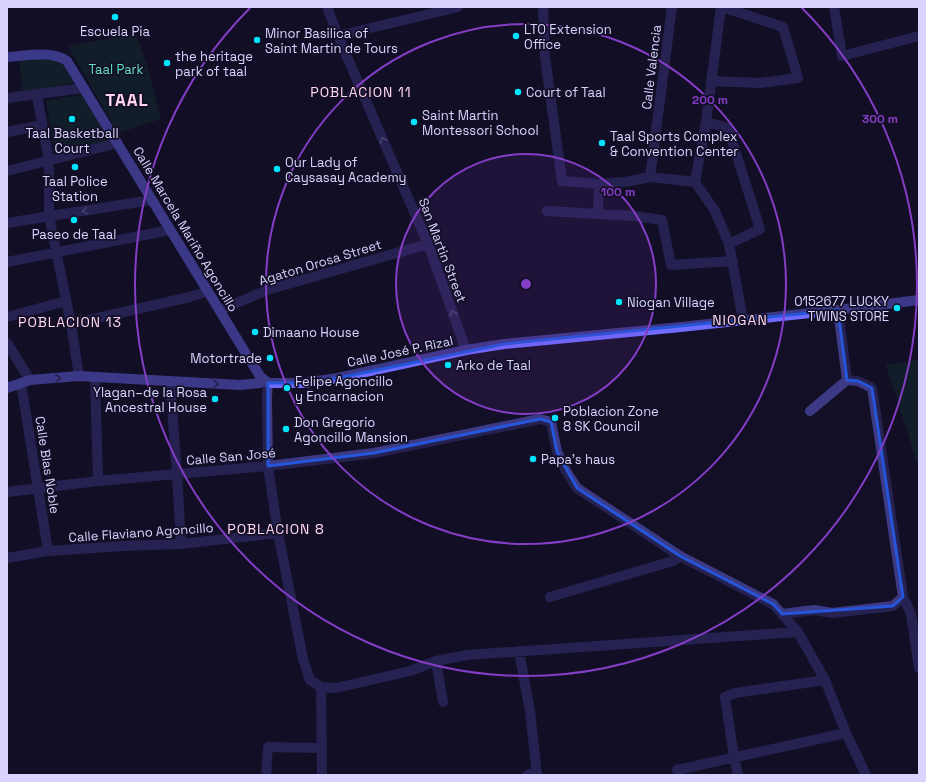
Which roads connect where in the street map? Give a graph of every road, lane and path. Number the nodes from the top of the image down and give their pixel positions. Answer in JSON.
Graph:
{"nodes":[{"id":1,"x":327,"y":7,"type":"edge"},
{"id":2,"x":458,"y":7,"type":"edge"},
{"id":3,"x":543,"y":7,"type":"edge"},
{"id":4,"x":672,"y":7,"type":"edge"},
{"id":5,"x":721,"y":7,"type":"edge"},
{"id":6,"x":834,"y":7,"type":"edge"},
{"id":7,"x":338,"y":36,"type":"junction"},
{"id":8,"x":919,"y":36,"type":"edge"},
{"id":9,"x":7,"y":57,"type":"edge"},
{"id":10,"x":711,"y":81,"type":"junction"},
{"id":11,"x":84,"y":88,"type":"junction"},
{"id":12,"x":37,"y":95,"type":"junction"},
{"id":13,"x":10,"y":98,"type":"edge"},
{"id":14,"x":706,"y":122,"type":"junction"},
{"id":15,"x":42,"y":125,"type":"junction"},
{"id":16,"x":7,"y":132,"type":"edge"},
{"id":17,"x":118,"y":143,"type":"junction"},
{"id":18,"x":49,"y":160,"type":"junction"},
{"id":19,"x":7,"y":170,"type":"edge"},
{"id":20,"x":650,"y":177,"type":"junction"},
{"id":21,"x":695,"y":182,"type":"junction"},
{"id":22,"x":600,"y":184,"type":"junction"},
{"id":23,"x":152,"y":200,"type":"junction"},
{"id":24,"x":547,"y":211,"type":"dead end"},
{"id":25,"x":598,"y":214,"type":"junction"},
{"id":26,"x":49,"y":216,"type":"junction"},
{"id":27,"x":7,"y":223,"type":"edge"},
{"id":28,"x":170,"y":230,"type":"junction"},
{"id":29,"x":428,"y":244,"type":"junction"},
{"id":30,"x":729,"y":244,"type":"junction"},
{"id":31,"x":57,"y":252,"type":"junction"},
{"id":32,"x":733,"y":261,"type":"junction"},
{"id":33,"x":7,"y":262,"type":"edge"},
{"id":34,"x":208,"y":291,"type":"junction"},
{"id":35,"x":919,"y":300,"type":"edge"},
{"id":36,"x":66,"y":301,"type":"junction"},
{"id":37,"x":221,"y":310,"type":"junction"},
{"id":38,"x":838,"y":310,"type":"junction"},
{"id":39,"x":7,"y":317,"type":"edge"},
{"id":40,"x":743,"y":320,"type":"junction"},
{"id":41,"x":71,"y":324,"type":"junction"},
{"id":42,"x":7,"y":343,"type":"edge"},
{"id":43,"x":466,"y":350,"type":"junction"},
{"id":44,"x":79,"y":376,"type":"junction"},
{"id":45,"x":95,"y":377,"type":"junction"},
{"id":46,"x":847,"y":380,"type":"junction"},
{"id":47,"x":26,"y":381,"type":"junction"},
{"id":48,"x":170,"y":382,"type":"junction"},
{"id":49,"x":266,"y":382,"type":"junction"},
{"id":50,"x":7,"y":388,"type":"edge"},
{"id":51,"x":810,"y":411,"type":"dead end"},
{"id":52,"x":268,"y":466,"type":"junction"},
{"id":53,"x":177,"y":474,"type":"junction"},
{"id":54,"x":98,"y":480,"type":"junction"},
{"id":55,"x":38,"y":487,"type":"junction"},
{"id":56,"x":7,"y":492,"type":"edge"},
{"id":57,"x":278,"y":533,"type":"junction"},
{"id":58,"x":181,"y":544,"type":"junction"},
{"id":59,"x":48,"y":551,"type":"junction"},
{"id":60,"x":680,"y":556,"type":"junction"},
{"id":61,"x":7,"y":558,"type":"edge"},
{"id":62,"x":550,"y":597,"type":"dead end"},
{"id":63,"x":903,"y":597,"type":"junction"},
{"id":64,"x":782,"y":614,"type":"junction"},
{"id":65,"x":915,"y":615,"type":"edge"},
{"id":66,"x":798,"y":632,"type":"junction"},
{"id":67,"x":519,"y":651,"type":"junction"},
{"id":68,"x":436,"y":661,"type":"junction"},
{"id":69,"x":919,"y":668,"type":"edge"},
{"id":70,"x":825,"y":680,"type":"junction"},
{"id":71,"x":322,"y":687,"type":"junction"},
{"id":72,"x":443,"y":702,"type":"dead end"},
{"id":73,"x":846,"y":733,"type":"junction"},
{"id":74,"x":322,"y":748,"type":"junction"},
{"id":75,"x":734,"y":757,"type":"junction"},
{"id":76,"x":677,"y":770,"type":"dead end"},
{"id":77,"x":537,"y":774,"type":"edge"},
{"id":78,"x":266,"y":775,"type":"edge"},
{"id":79,"x":322,"y":775,"type":"edge"},
{"id":80,"x":527,"y":775,"type":"edge"},
{"id":81,"x":738,"y":775,"type":"edge"},
{"id":82,"x":866,"y":775,"type":"edge"}],
"edges":[{"from":1,"to":7,"type":"street","name":"San Martin Street"},
{"from":2,"to":7,"type":"street"},
{"from":3,"to":22,"type":"street"},
{"from":4,"to":20,"type":"street","name":"Calle Valencia"},
{"from":5,"to":10,"type":"street"},
{"from":5,"to":10,"type":"street"},
{"from":6,"to":8,"type":"street"},
{"from":29,"to":7,"type":"street","name":"San Martin Street","one_way":true},
{"from":9,"to":11,"type":"main road","name":"Calle Marcela Mariño Agoncillo"},
{"from":10,"to":14,"type":"street"},
{"from":11,"to":12,"type":"street"},
{"from":11,"to":17,"type":"main road","name":"Calle Marcela Mariño Agoncillo"},
{"from":12,"to":13,"type":"street"},
{"from":12,"to":15,"type":"street"},
{"from":14,"to":21,"type":"street"},
{"from":14,"to":30,"type":"street"},
{"from":15,"to":16,"type":"street"},
{"from":15,"to":18,"type":"street"},
{"from":17,"to":18,"type":"street"},
{"from":17,"to":23,"type":"main road","name":"Calle Marcela Mariño Agoncillo"},
{"from":18,"to":19,"type":"street"},
{"from":18,"to":26,"type":"street"},
{"from":20,"to":21,"type":"street"},
{"from":20,"to":22,"type":"street"},
{"from":21,"to":30,"type":"street"},
{"from":22,"to":25,"type":"street"},
{"from":23,"to":26,"type":"street","one_way":true},
{"from":23,"to":28,"type":"main road","name":"Calle Marcela Mariño Agoncillo"},
{"from":24,"to":25,"type":"street"},
{"from":25,"to":32,"type":"street"},
{"from":26,"to":27,"type":"street"},
{"from":26,"to":31,"type":"street"},
{"from":28,"to":31,"type":"street"},
{"from":28,"to":34,"type":"main road","name":"Calle Marcela Mariño Agoncillo"},
{"from":29,"to":37,"type":"street","name":"Agaton Orosa Street"},
{"from":43,"to":29,"type":"street","name":"San Martin Street","one_way":true},
{"from":30,"to":32,"type":"street"},
{"from":31,"to":33,"type":"street"},
{"from":31,"to":36,"type":"street"},
{"from":32,"to":40,"type":"street"},
{"from":34,"to":37,"type":"main road","name":"Calle Marcela Mariño Agoncillo"},
{"from":34,"to":41,"type":"street"},
{"from":35,"to":38,"type":"main road","name":"Calle José P. Rizal"},
{"from":36,"to":39,"type":"street"},
{"from":36,"to":41,"type":"street"},
{"from":37,"to":49,"type":"main road","name":"Calle Marcela Mariño Agoncillo"},
{"from":38,"to":40,"type":"main road","name":"Calle José P. Rizal"},
{"from":38,"to":46,"type":"street"},
{"from":40,"to":43,"type":"main road","name":"Calle José P. Rizal"},
{"from":41,"to":44,"type":"street"},
{"from":42,"to":47,"type":"street"},
{"from":43,"to":49,"type":"main road","name":"Calle José P. Rizal"},
{"from":44,"to":45,"type":"main road","name":"Calle José P. Rizal"},
{"from":47,"to":44,"type":"main road","name":"Calle José P. Rizal","one_way":true},
{"from":45,"to":48,"type":"main road","name":"Calle José P. Rizal"},
{"from":45,"to":54,"type":"street"},
{"from":46,"to":51,"type":"street"},
{"from":46,"to":63,"type":"street"},
{"from":47,"to":50,"type":"main road","name":"Calle José P. Rizal"},
{"from":47,"to":55,"type":"street","name":"Calle Blas Noble"},
{"from":48,"to":49,"type":"main road","name":"Calle José P. Rizal","one_way":true},
{"from":48,"to":53,"type":"street"},
{"from":49,"to":52,"type":"street"},
{"from":52,"to":53,"type":"street","name":"Calle San José"},
{"from":52,"to":57,"type":"street"},
{"from":52,"to":60,"type":"street","name":"Calle San José"},
{"from":53,"to":54,"type":"street","name":"Calle San José"},
{"from":53,"to":58,"type":"street"},
{"from":54,"to":55,"type":"street","name":"Calle San José"},
{"from":55,"to":56,"type":"street","name":"Calle San José"},
{"from":55,"to":59,"type":"street","name":"Calle Blas Noble"},
{"from":57,"to":58,"type":"street","name":"Calle Flaviano Agoncillo"},
{"from":57,"to":71,"type":"street"},
{"from":58,"to":59,"type":"street","name":"Calle Flaviano Agoncillo"},
{"from":59,"to":61,"type":"street","name":"Calle Flaviano Agoncillo"},
{"from":60,"to":62,"type":"street"},
{"from":60,"to":64,"type":"street"},
{"from":63,"to":64,"type":"street"},
{"from":63,"to":65,"type":"street"},
{"from":64,"to":66,"type":"street"},
{"from":65,"to":69,"type":"street"},
{"from":66,"to":67,"type":"street"},
{"from":66,"to":70,"type":"street"},
{"from":67,"to":68,"type":"street"},
{"from":67,"to":77,"type":"street"},
{"from":68,"to":71,"type":"street"},
{"from":68,"to":72,"type":"street"},
{"from":70,"to":73,"type":"street"},
{"from":70,"to":75,"type":"street"},
{"from":71,"to":74,"type":"street"},
{"from":73,"to":75,"type":"street"},
{"from":73,"to":82,"type":"street"},
{"from":74,"to":78,"type":"street"},
{"from":74,"to":79,"type":"street"},
{"from":75,"to":76,"type":"street"},
{"from":75,"to":81,"type":"street"},
{"from":77,"to":80,"type":"street"}]}
